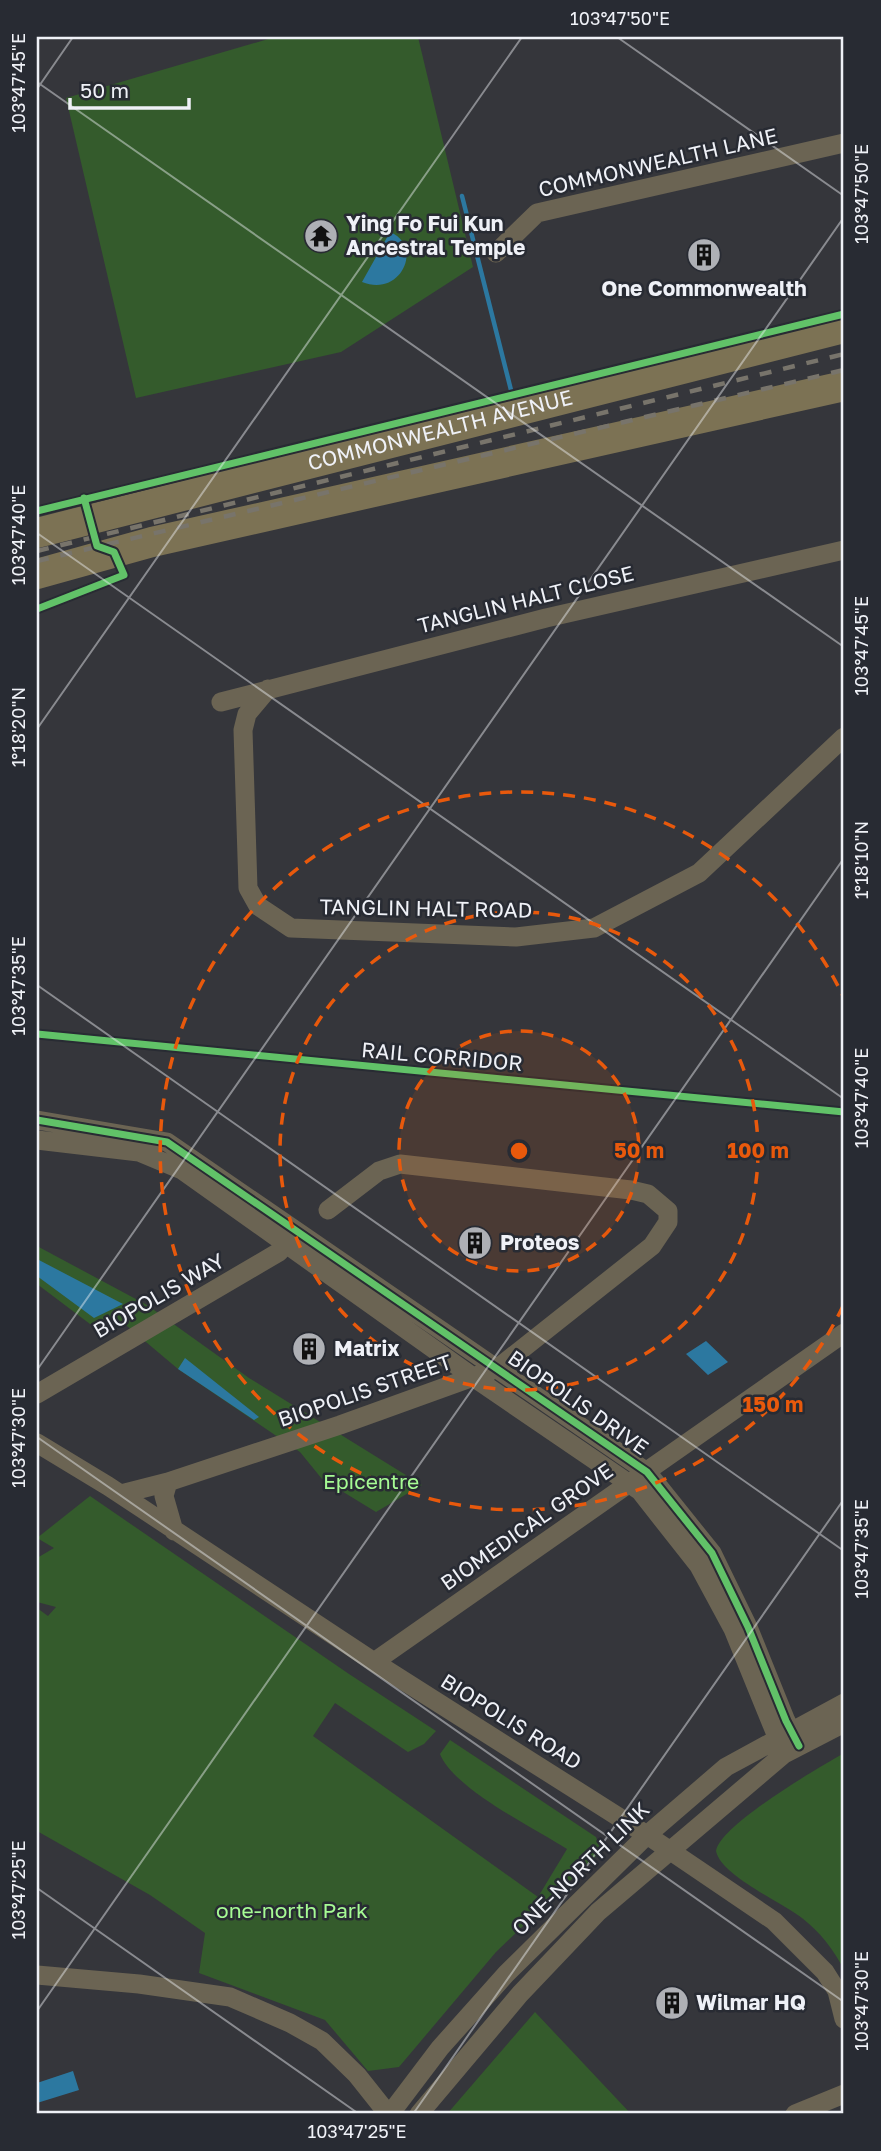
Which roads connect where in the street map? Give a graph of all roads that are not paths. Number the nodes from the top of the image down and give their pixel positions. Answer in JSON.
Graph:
{"nodes":[{"id":1,"x":844,"y":143,"type":"edge"},
{"id":2,"x":496,"y":253,"type":"dead end"},
{"id":3,"x":844,"y":328,"type":"edge"},
{"id":4,"x":844,"y":386,"type":"edge"},
{"id":5,"x":37,"y":533,"type":"edge"},
{"id":6,"x":844,"y":550,"type":"edge"},
{"id":7,"x":37,"y":574,"type":"edge"},
{"id":8,"x":268,"y":689,"type":"junction"},
{"id":9,"x":221,"y":702,"type":"dead end"},
{"id":10,"x":844,"y":737,"type":"edge"},
{"id":11,"x":37,"y":1120,"type":"edge"},
{"id":12,"x":37,"y":1140,"type":"edge"},
{"id":13,"x":328,"y":1210,"type":"dead end"},
{"id":14,"x":293,"y":1238,"type":"junction"},
{"id":15,"x":844,"y":1333,"type":"edge"},
{"id":16,"x":498,"y":1368,"type":"junction"},
{"id":17,"x":473,"y":1377,"type":"junction"},
{"id":18,"x":37,"y":1394,"type":"edge"},
{"id":19,"x":37,"y":1443,"type":"edge"},
{"id":20,"x":647,"y":1472,"type":"junction"},
{"id":21,"x":167,"y":1482,"type":"junction"},
{"id":22,"x":629,"y":1483,"type":"junction"},
{"id":23,"x":121,"y":1494,"type":"junction"},
{"id":24,"x":174,"y":1531,"type":"junction"},
{"id":25,"x":374,"y":1662,"type":"junction"},
{"id":26,"x":844,"y":1703,"type":"edge"},
{"id":27,"x":844,"y":1723,"type":"edge"},
{"id":28,"x":787,"y":1742,"type":"junction"},
{"id":29,"x":647,"y":1835,"type":"junction"},
{"id":30,"x":669,"y":1850,"type":"junction"},
{"id":31,"x":37,"y":1975,"type":"edge"},
{"id":32,"x":844,"y":2020,"type":"edge"},
{"id":33,"x":844,"y":2094,"type":"edge"},
{"id":34,"x":389,"y":2114,"type":"edge"},
{"id":35,"x":419,"y":2114,"type":"edge"},
{"id":36,"x":795,"y":2114,"type":"edge"}],
"edges":[{"from":1,"to":2,"type":"street","name":"COMMONWEALTH LANE"},
{"from":3,"to":5,"type":"main road","name":"COMMONWEALTH AVENUE"},
{"from":4,"to":7,"type":"main road","name":"COMMONWEALTH AVENUE"},
{"from":6,"to":8,"type":"street","name":"TANGLIN HALT CLOSE"},
{"from":8,"to":9,"type":"street","name":"TANGLIN HALT CLOSE"},
{"from":8,"to":10,"type":"street","name":"TANGLIN HALT ROAD"},
{"from":11,"to":14,"type":"street"},
{"from":12,"to":14,"type":"street"},
{"from":13,"to":16,"type":"street","name":"BIOPOLIS STREET"},
{"from":14,"to":16,"type":"street","name":"BIOPOLIS DRIVE"},
{"from":14,"to":17,"type":"street","name":"BIOPOLIS DRIVE"},
{"from":14,"to":18,"type":"street","name":"BIOPOLIS WAY"},
{"from":15,"to":20,"type":"street","name":"BIOMEDICAL GROVE"},
{"from":16,"to":17,"type":"street","name":"BIOPOLIS STREET"},
{"from":16,"to":20,"type":"street","name":"BIOPOLIS DRIVE"},
{"from":17,"to":21,"type":"street","name":"BIOPOLIS STREET"},
{"from":17,"to":22,"type":"street","name":"BIOPOLIS DRIVE"},
{"from":19,"to":23,"type":"street"},
{"from":20,"to":22,"type":"street","name":"BIOMEDICAL GROVE"},
{"from":20,"to":28,"type":"street","name":"BIOPOLIS DRIVE"},
{"from":21,"to":23,"type":"street","name":"BIOPOLIS STREET"},
{"from":21,"to":24,"type":"street"},
{"from":22,"to":25,"type":"street","name":"BIOMEDICAL GROVE"},
{"from":22,"to":28,"type":"street","name":"BIOPOLIS DRIVE"},
{"from":23,"to":24,"type":"street","name":"BIOPOLIS ROAD"},
{"from":24,"to":25,"type":"street","name":"BIOPOLIS ROAD"},
{"from":25,"to":29,"type":"street","name":"BIOPOLIS ROAD"},
{"from":26,"to":28,"type":"street","name":"ONE-NORTH LINK"},
{"from":27,"to":28,"type":"street","name":"ONE-NORTH LINK"},
{"from":28,"to":29,"type":"street","name":"ONE-NORTH LINK"},
{"from":28,"to":30,"type":"street","name":"ONE-NORTH LINK"},
{"from":29,"to":30,"type":"street","name":"BIOPOLIS ROAD"},
{"from":29,"to":34,"type":"street","name":"ONE-NORTH LINK"},
{"from":30,"to":32,"type":"street","name":"BIOPOLIS ROAD"},
{"from":30,"to":35,"type":"street","name":"ONE-NORTH LINK"},
{"from":31,"to":34,"type":"street"},
{"from":33,"to":36,"type":"street"}]}
